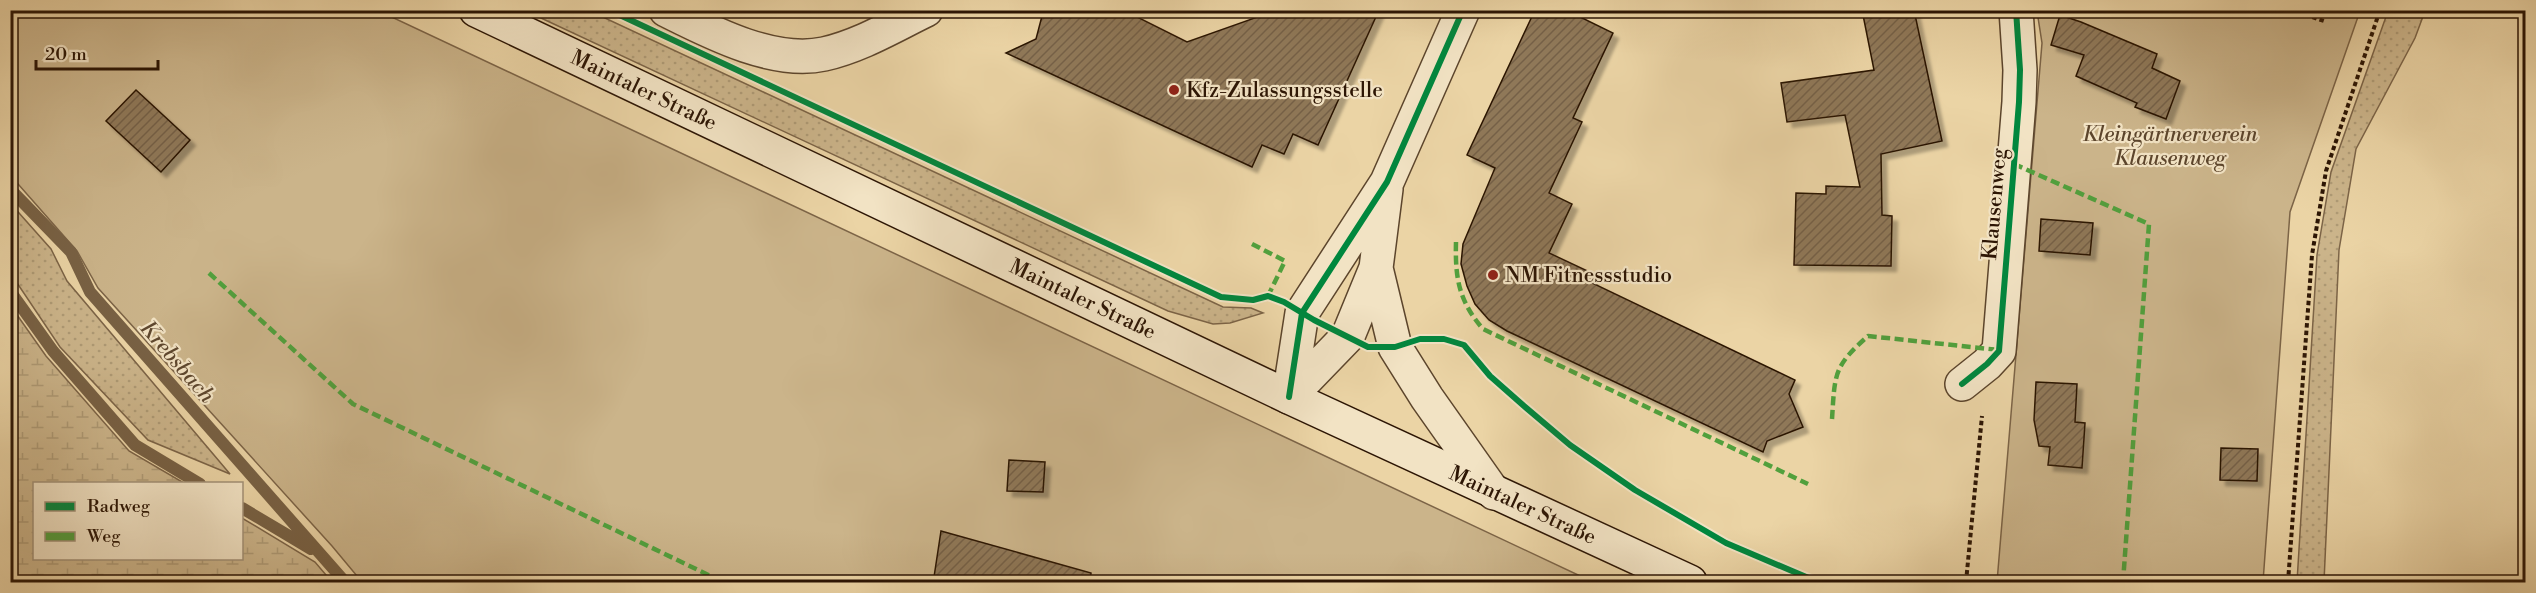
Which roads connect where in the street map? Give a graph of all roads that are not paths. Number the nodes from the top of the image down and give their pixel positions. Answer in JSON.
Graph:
{"nodes":[{"id":1,"x":476,"y":10,"type":"edge"},
{"id":2,"x":666,"y":10,"type":"edge"},
{"id":3,"x":926,"y":10,"type":"edge"},
{"id":4,"x":1463,"y":10,"type":"edge"},
{"id":5,"x":2016,"y":10,"type":"edge"},
{"id":6,"x":1387,"y":182,"type":"junction"},
{"id":7,"x":1376,"y":268,"type":"junction"},
{"id":8,"x":1975,"y":374,"type":"road end"},
{"id":9,"x":1289,"y":397,"type":"junction"},
{"id":10,"x":1494,"y":493,"type":"junction"},
{"id":11,"x":1690,"y":582,"type":"edge"}],
"edges":[{"from":1,"to":9,"type":"street","name":"Maintaler Straße"},
{"from":2,"to":3,"type":"street"},
{"from":4,"to":6,"type":"street"},
{"from":5,"to":8,"type":"street","name":"Klausenweg"},
{"from":6,"to":7,"type":"street"},
{"from":6,"to":9,"type":"street"},
{"from":7,"to":9,"type":"street"},
{"from":7,"to":10,"type":"street"},
{"from":9,"to":10,"type":"street","name":"Maintaler Straße"},
{"from":10,"to":11,"type":"street","name":"Maintaler Straße"}]}
